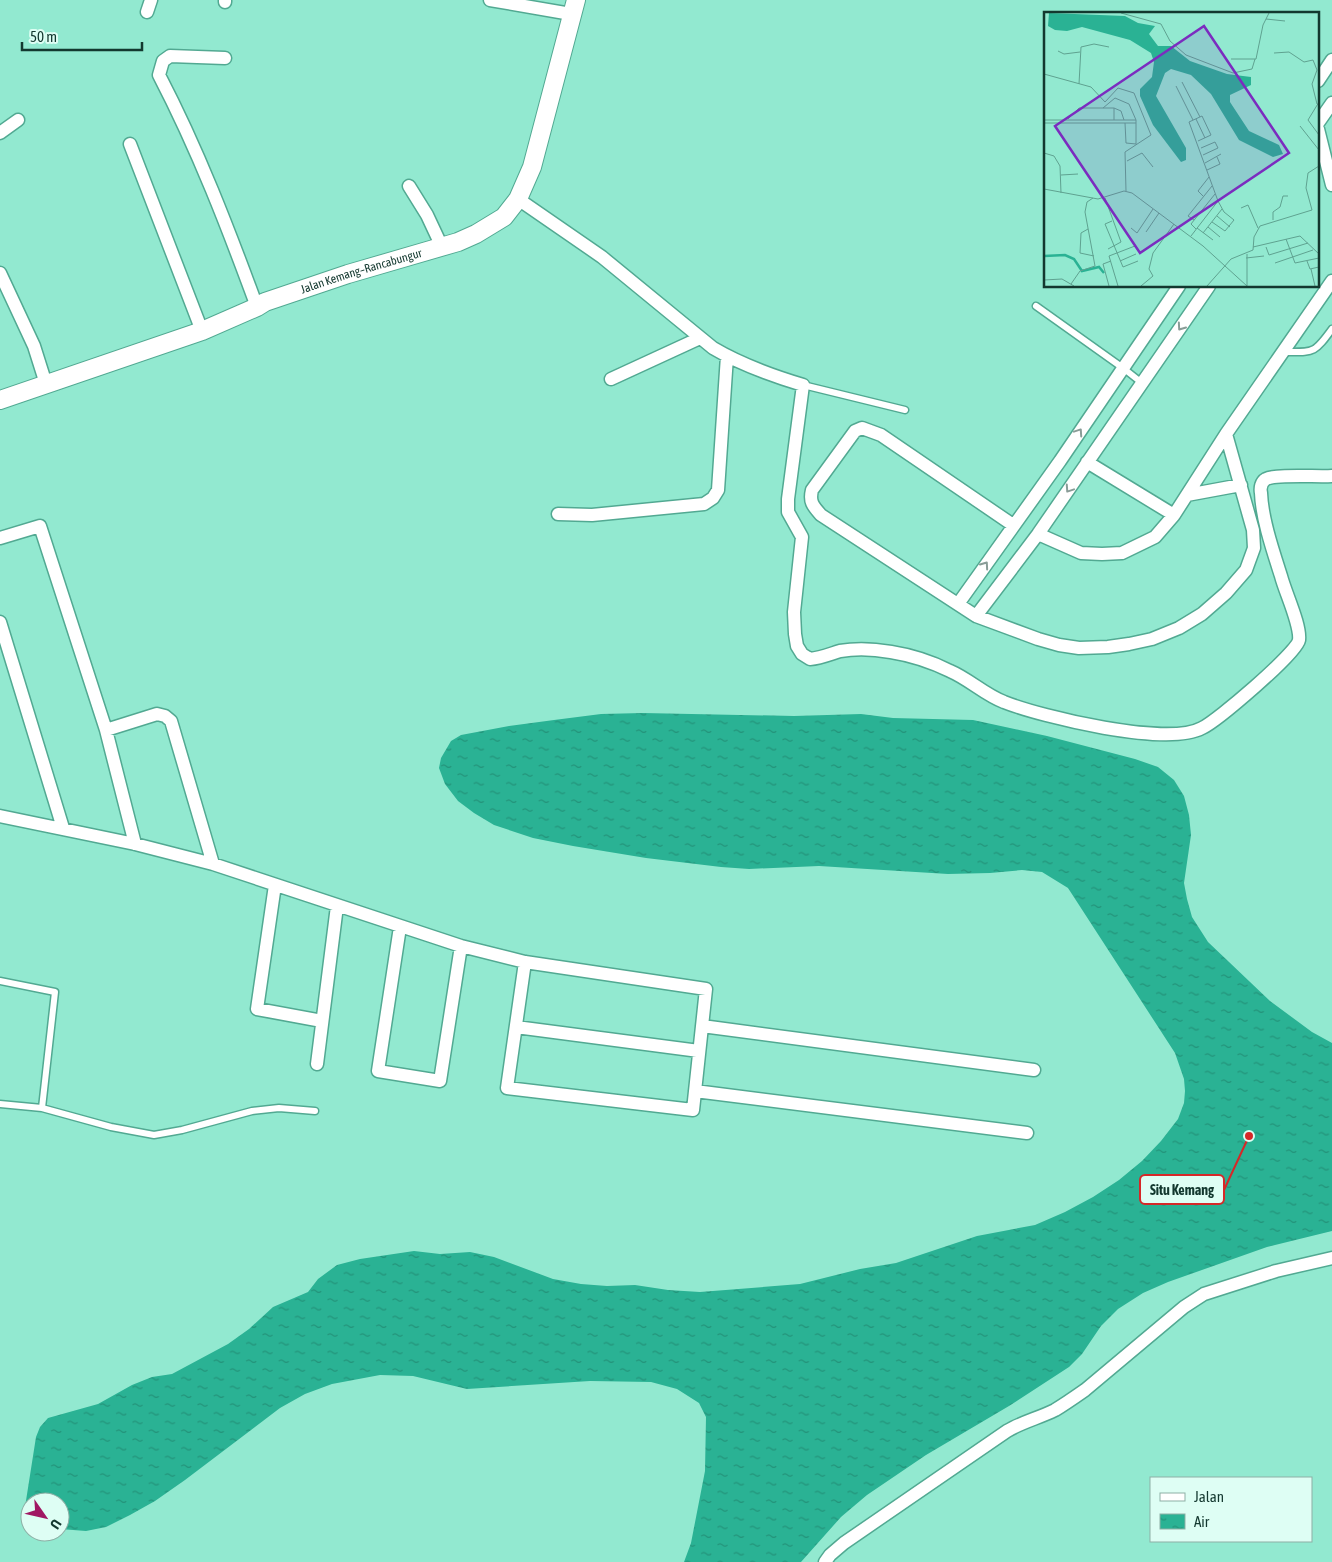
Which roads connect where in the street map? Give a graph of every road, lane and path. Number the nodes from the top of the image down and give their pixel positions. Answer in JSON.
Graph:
{"nodes":[{"id":1,"x":490,"y":0,"type":"edge"},
{"id":2,"x":574,"y":7,"type":"edge"},
{"id":3,"x":225,"y":58,"type":"dead end"},
{"id":4,"x":1332,"y":60,"type":"edge"},
{"id":5,"x":1320,"y":78,"type":"edge"},
{"id":6,"x":1332,"y":103,"type":"edge"},
{"id":7,"x":18,"y":120,"type":"dead end"},
{"id":8,"x":1320,"y":120,"type":"edge"},
{"id":9,"x":0,"y":133,"type":"edge"},
{"id":10,"x":1320,"y":137,"type":"edge"},
{"id":11,"x":130,"y":144,"type":"dead end"},
{"id":12,"x":1332,"y":185,"type":"edge"},
{"id":13,"x":409,"y":186,"type":"dead end"},
{"id":14,"x":518,"y":199,"type":"junction"},
{"id":15,"x":442,"y":247,"type":"junction"},
{"id":16,"x":0,"y":273,"type":"edge"},
{"id":17,"x":1332,"y":281,"type":"edge"},
{"id":18,"x":1178,"y":288,"type":"edge"},
{"id":19,"x":1208,"y":288,"type":"edge"},
{"id":20,"x":1036,"y":306,"type":"dead end"},
{"id":21,"x":257,"y":307,"type":"junction"},
{"id":22,"x":1332,"y":329,"type":"edge"},
{"id":23,"x":202,"y":330,"type":"junction"},
{"id":24,"x":700,"y":338,"type":"junction"},
{"id":25,"x":1283,"y":352,"type":"junction"},
{"id":26,"x":727,"y":356,"type":"junction"},
{"id":27,"x":1123,"y":368,"type":"junction"},
{"id":28,"x":611,"y":379,"type":"dead end"},
{"id":29,"x":1142,"y":383,"type":"junction"},
{"id":30,"x":46,"y":384,"type":"junction"},
{"id":31,"x":803,"y":385,"type":"junction"},
{"id":32,"x":0,"y":400,"type":"edge"},
{"id":33,"x":905,"y":410,"type":"dead end"},
{"id":34,"x":1226,"y":434,"type":"junction"},
{"id":35,"x":1087,"y":462,"type":"junction"},
{"id":36,"x":1332,"y":476,"type":"edge"},
{"id":37,"x":1241,"y":485,"type":"junction"},
{"id":38,"x":1187,"y":495,"type":"junction"},
{"id":39,"x":558,"y":514,"type":"dead end"},
{"id":40,"x":1174,"y":515,"type":"junction"},
{"id":41,"x":1013,"y":525,"type":"junction"},
{"id":42,"x":1038,"y":534,"type":"junction"},
{"id":43,"x":0,"y":538,"type":"edge"},
{"id":44,"x":958,"y":604,"type":"junction"},
{"id":45,"x":976,"y":616,"type":"junction"},
{"id":46,"x":0,"y":622,"type":"edge"},
{"id":47,"x":106,"y":730,"type":"junction"},
{"id":48,"x":0,"y":816,"type":"edge"},
{"id":49,"x":64,"y":828,"type":"junction"},
{"id":50,"x":135,"y":844,"type":"junction"},
{"id":51,"x":213,"y":864,"type":"junction"},
{"id":52,"x":275,"y":885,"type":"junction"},
{"id":53,"x":337,"y":906,"type":"junction"},
{"id":54,"x":400,"y":927,"type":"junction"},
{"id":55,"x":461,"y":946,"type":"junction"},
{"id":56,"x":525,"y":962,"type":"junction"},
{"id":57,"x":0,"y":981,"type":"edge"},
{"id":58,"x":322,"y":1021,"type":"junction"},
{"id":59,"x":702,"y":1026,"type":"junction"},
{"id":60,"x":516,"y":1027,"type":"junction"},
{"id":61,"x":699,"y":1051,"type":"junction"},
{"id":62,"x":317,"y":1064,"type":"dead end"},
{"id":63,"x":1034,"y":1070,"type":"dead end"},
{"id":64,"x":695,"y":1090,"type":"junction"},
{"id":65,"x":0,"y":1104,"type":"edge"},
{"id":66,"x":42,"y":1108,"type":"junction"},
{"id":67,"x":315,"y":1111,"type":"dead end"},
{"id":68,"x":1027,"y":1133,"type":"dead end"},
{"id":69,"x":1332,"y":1258,"type":"edge"},
{"id":70,"x":824,"y":1562,"type":"edge"}],
"edges":[{"from":1,"to":2,"type":"street"},
{"from":2,"to":14,"type":"street","name":"Jalan Kemang–Rancabungur"},
{"from":3,"to":21,"type":"street"},
{"from":4,"to":5,"type":"street"},
{"from":6,"to":8,"type":"street"},
{"from":7,"to":9,"type":"street"},
{"from":10,"to":12,"type":"street"},
{"from":11,"to":23,"type":"street"},
{"from":13,"to":15,"type":"street"},
{"from":14,"to":15,"type":"street","name":"Jalan Kemang–Rancabungur"},
{"from":14,"to":24,"type":"street"},
{"from":15,"to":21,"type":"street","name":"Jalan Kemang–Rancabungur"},
{"from":16,"to":30,"type":"street"},
{"from":17,"to":25,"type":"street"},
{"from":18,"to":27,"type":"street"},
{"from":19,"to":29,"type":"street","one_way":true},
{"from":20,"to":27,"type":"lane"},
{"from":21,"to":23,"type":"street","name":"Jalan Kemang–Rancabungur"},
{"from":22,"to":25,"type":"lane"},
{"from":23,"to":30,"type":"street","name":"Jalan Kemang–Rancabungur"},
{"from":24,"to":26,"type":"street"},
{"from":24,"to":28,"type":"street"},
{"from":25,"to":34,"type":"street"},
{"from":26,"to":31,"type":"street"},
{"from":26,"to":39,"type":"street"},
{"from":27,"to":29,"type":"lane"},
{"from":41,"to":27,"type":"street","one_way":true},
{"from":29,"to":35,"type":"street"},
{"from":30,"to":32,"type":"street","name":"Jalan Kemang–Rancabungur"},
{"from":31,"to":33,"type":"lane"},
{"from":31,"to":36,"type":"street"},
{"from":34,"to":37,"type":"street"},
{"from":34,"to":38,"type":"street"},
{"from":35,"to":40,"type":"street"},
{"from":35,"to":42,"type":"street","one_way":true},
{"from":37,"to":38,"type":"street"},
{"from":37,"to":45,"type":"street"},
{"from":38,"to":40,"type":"street"},
{"from":40,"to":42,"type":"street"},
{"from":44,"to":41,"type":"street","one_way":true},
{"from":41,"to":44,"type":"street"},
{"from":42,"to":45,"type":"street"},
{"from":43,"to":47,"type":"street"},
{"from":44,"to":45,"type":"street"},
{"from":46,"to":49,"type":"street"},
{"from":47,"to":50,"type":"street"},
{"from":47,"to":51,"type":"street"},
{"from":48,"to":49,"type":"street"},
{"from":49,"to":50,"type":"street"},
{"from":50,"to":51,"type":"street"},
{"from":51,"to":52,"type":"street"},
{"from":52,"to":53,"type":"street"},
{"from":52,"to":58,"type":"street"},
{"from":53,"to":54,"type":"street"},
{"from":53,"to":58,"type":"street"},
{"from":54,"to":55,"type":"street"},
{"from":54,"to":55,"type":"street"},
{"from":55,"to":56,"type":"street"},
{"from":56,"to":59,"type":"street"},
{"from":56,"to":60,"type":"street"},
{"from":57,"to":66,"type":"lane"},
{"from":58,"to":62,"type":"street"},
{"from":59,"to":61,"type":"street"},
{"from":59,"to":63,"type":"street"},
{"from":60,"to":61,"type":"street"},
{"from":60,"to":64,"type":"street"},
{"from":61,"to":64,"type":"street"},
{"from":64,"to":68,"type":"street"},
{"from":65,"to":66,"type":"lane"},
{"from":66,"to":67,"type":"lane"},
{"from":69,"to":70,"type":"street"}]}
